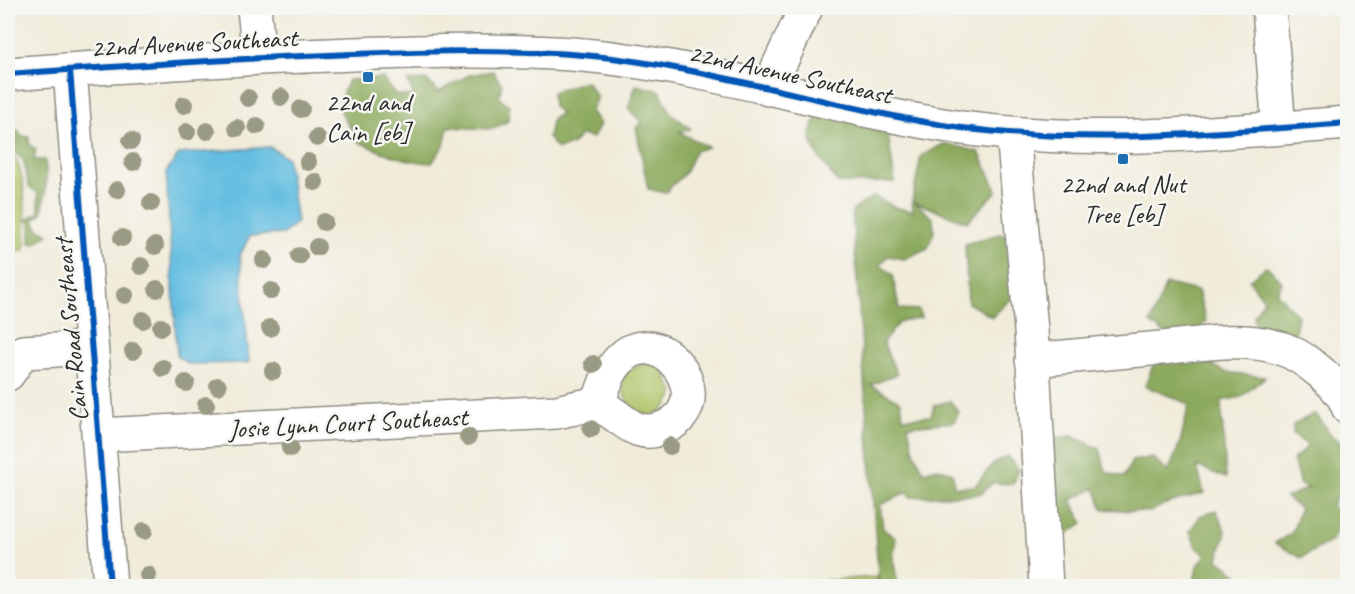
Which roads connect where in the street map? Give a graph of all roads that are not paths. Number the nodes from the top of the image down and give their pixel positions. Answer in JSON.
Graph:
{"nodes":[{"id":1,"x":254,"y":8,"type":"edge"},
{"id":2,"x":806,"y":8,"type":"edge"},
{"id":3,"x":1269,"y":8,"type":"edge"},
{"id":4,"x":259,"y":57,"type":"junction"},
{"id":5,"x":70,"y":70,"type":"junction"},
{"id":6,"x":8,"y":74,"type":"edge"},
{"id":7,"x":768,"y":89,"type":"junction"},
{"id":8,"x":1347,"y":123,"type":"edge"},
{"id":9,"x":1279,"y":128,"type":"junction"},
{"id":10,"x":1013,"y":133,"type":"junction"},
{"id":11,"x":91,"y":348,"type":"junction"},
{"id":12,"x":1032,"y":360,"type":"junction"},
{"id":13,"x":8,"y":374,"type":"edge"},
{"id":14,"x":597,"y":406,"type":"dead end"},
{"id":15,"x":1347,"y":407,"type":"edge"},
{"id":16,"x":99,"y":435,"type":"junction"},
{"id":17,"x":110,"y":586,"type":"edge"},
{"id":18,"x":1046,"y":586,"type":"edge"}],
"edges":[{"from":1,"to":4,"type":"street"},
{"from":2,"to":7,"type":"street"},
{"from":3,"to":9,"type":"street"},
{"from":4,"to":5,"type":"street","name":"22nd Avenue Southeast"},
{"from":4,"to":7,"type":"street","name":"22nd Avenue Southeast"},
{"from":5,"to":6,"type":"street","name":"22nd Avenue Southeast"},
{"from":5,"to":11,"type":"street","name":"Cain Road Southeast"},
{"from":7,"to":10,"type":"street","name":"22nd Avenue Southeast"},
{"from":8,"to":9,"type":"street","name":"22nd Avenue Southeast"},
{"from":9,"to":10,"type":"street","name":"22nd Avenue Southeast"},
{"from":10,"to":12,"type":"street"},
{"from":11,"to":13,"type":"street"},
{"from":11,"to":16,"type":"street","name":"Cain Road Southeast"},
{"from":12,"to":15,"type":"street"},
{"from":12,"to":18,"type":"street"},
{"from":14,"to":16,"type":"street","name":"Josie Lynn Court Southeast"},
{"from":16,"to":17,"type":"street","name":"Cain Road Southeast"}]}
